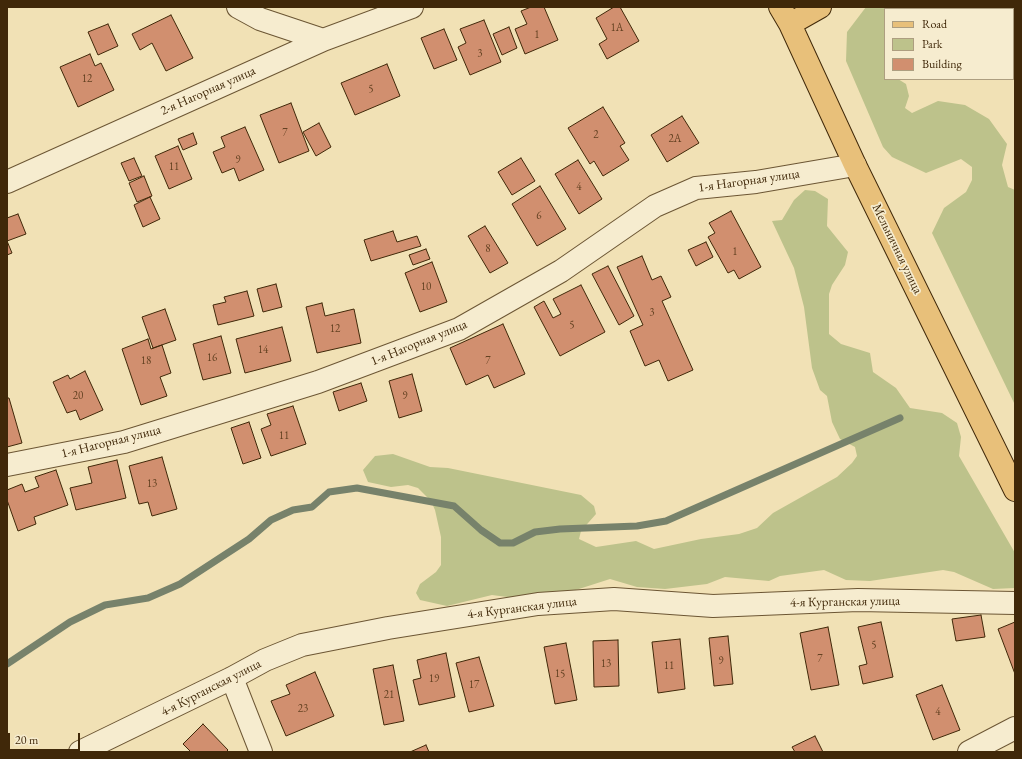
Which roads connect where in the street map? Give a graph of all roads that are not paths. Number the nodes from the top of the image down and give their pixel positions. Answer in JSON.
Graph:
{"nodes":[{"id":1,"x":238,"y":7,"type":"edge"},
{"id":2,"x":412,"y":7,"type":"edge"},
{"id":3,"x":820,"y":7,"type":"edge"},
{"id":4,"x":785,"y":15,"type":"edge"},
{"id":5,"x":323,"y":40,"type":"junction"},
{"id":6,"x":855,"y":165,"type":"junction"},
{"id":7,"x":7,"y":182,"type":"edge"},
{"id":8,"x":7,"y":465,"type":"edge"},
{"id":9,"x":1015,"y":490,"type":"edge"},
{"id":10,"x":1015,"y":603,"type":"edge"},
{"id":11,"x":232,"y":678,"type":"junction"},
{"id":12,"x":1015,"y":728,"type":"edge"},
{"id":13,"x":80,"y":752,"type":"edge"},
{"id":14,"x":261,"y":752,"type":"edge"},
{"id":15,"x":969,"y":752,"type":"edge"}],
"edges":[{"from":1,"to":5,"type":"street"},
{"from":2,"to":5,"type":"street","name":"2-я Нагорная улица"},
{"from":3,"to":4,"type":"main road"},
{"from":4,"to":6,"type":"main road","name":"Мельничная улица"},
{"from":5,"to":7,"type":"street","name":"2-я Нагорная улица"},
{"from":6,"to":8,"type":"street","name":"1-я Нагорная улица"},
{"from":6,"to":9,"type":"main road","name":"Мельничная улица"},
{"from":10,"to":11,"type":"street","name":"4-я Курганская улица"},
{"from":11,"to":13,"type":"street","name":"4-я Курганская улица"},
{"from":11,"to":14,"type":"street"},
{"from":12,"to":15,"type":"street"}]}
